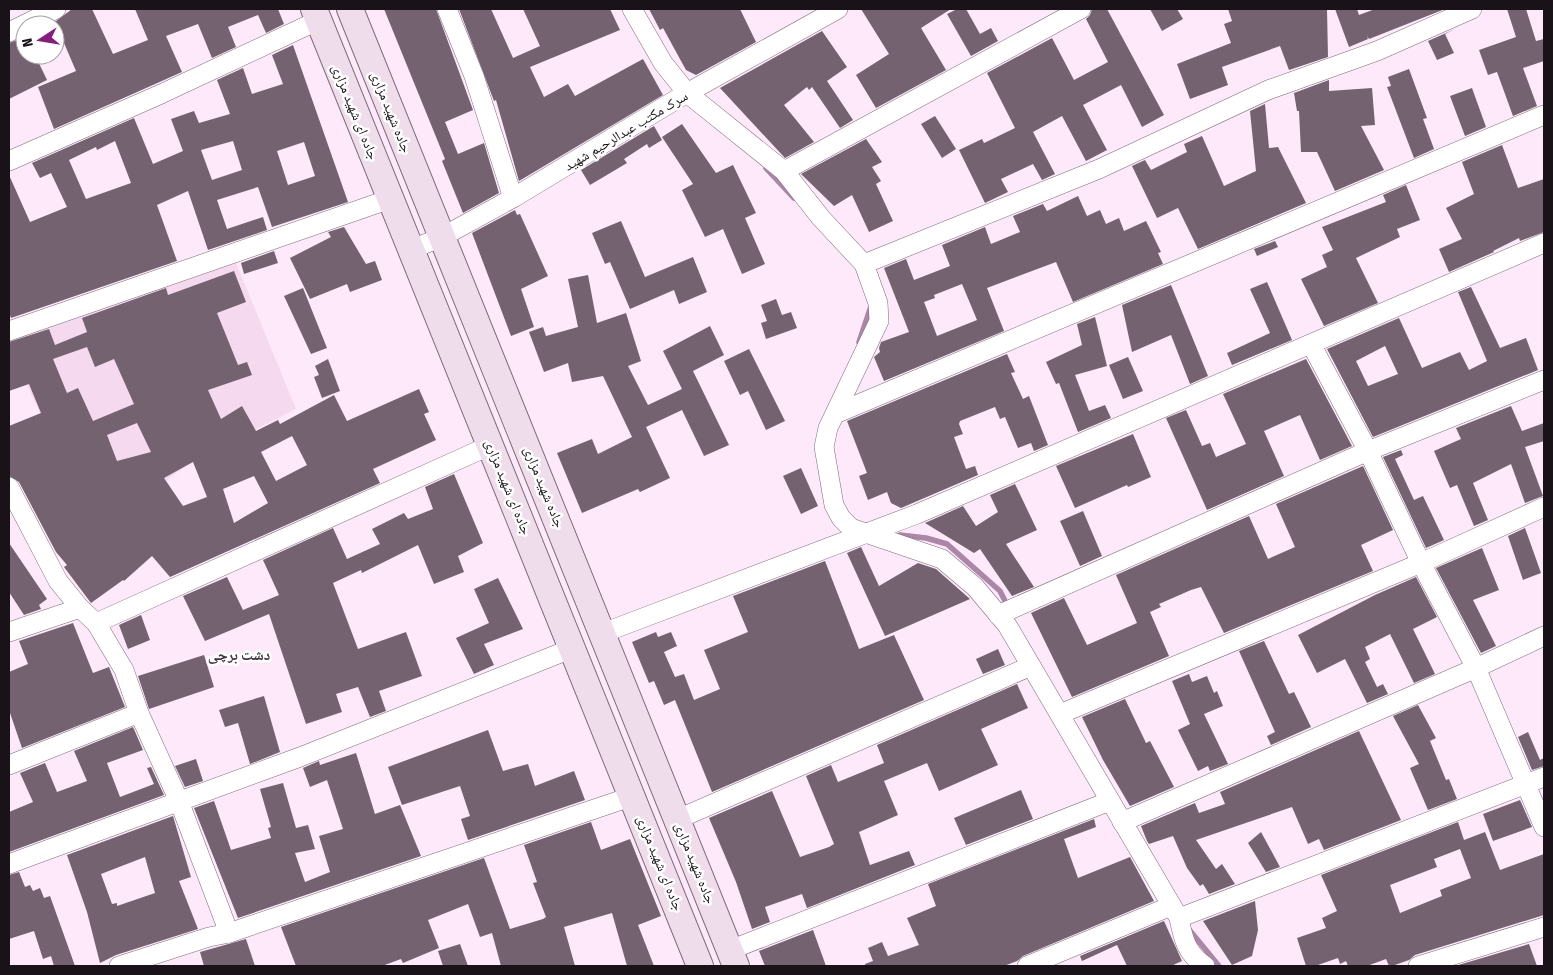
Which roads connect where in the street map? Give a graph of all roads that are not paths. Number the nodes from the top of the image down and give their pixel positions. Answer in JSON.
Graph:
{"nodes":[{"id":1,"x":56,"y":9,"type":"edge"},
{"id":2,"x":350,"y":9,"type":"edge"},
{"id":3,"x":447,"y":9,"type":"edge"},
{"id":4,"x":632,"y":9,"type":"edge"},
{"id":5,"x":838,"y":9,"type":"edge"},
{"id":6,"x":1081,"y":9,"type":"edge"},
{"id":7,"x":1472,"y":9,"type":"edge"},
{"id":8,"x":316,"y":15,"type":"edge"},
{"id":9,"x":9,"y":32,"type":"edge"},
{"id":10,"x":687,"y":93,"type":"junction"},
{"id":11,"x":1544,"y":115,"type":"edge"},
{"id":12,"x":9,"y":161,"type":"edge"},
{"id":13,"x":784,"y":171,"type":"junction"},
{"id":14,"x":513,"y":198,"type":"junction"},
{"id":15,"x":390,"y":199,"type":"junction"},
{"id":16,"x":442,"y":236,"type":"junction"},
{"id":17,"x":1544,"y":243,"type":"edge"},
{"id":18,"x":412,"y":249,"type":"junction"},
{"id":19,"x":864,"y":264,"type":"junction"},
{"id":20,"x":9,"y":331,"type":"edge"},
{"id":21,"x":1312,"y":344,"type":"junction"},
{"id":22,"x":1544,"y":380,"type":"edge"},
{"id":23,"x":835,"y":414,"type":"junction"},
{"id":24,"x":491,"y":446,"type":"junction"},
{"id":25,"x":1368,"y":451,"type":"junction"},
{"id":26,"x":9,"y":487,"type":"edge"},
{"id":27,"x":1544,"y":507,"type":"edge"},
{"id":28,"x":16,"y":521,"type":"edge"},
{"id":29,"x":867,"y":533,"type":"junction"},
{"id":30,"x":1421,"y":563,"type":"junction"},
{"id":31,"x":80,"y":608,"type":"junction"},
{"id":32,"x":998,"y":615,"type":"junction"},
{"id":33,"x":96,"y":623,"type":"junction"},
{"id":34,"x":9,"y":632,"type":"edge"},
{"id":35,"x":603,"y":633,"type":"junction"},
{"id":36,"x":1544,"y":636,"type":"edge"},
{"id":37,"x":573,"y":648,"type":"junction"},
{"id":38,"x":1032,"y":666,"type":"junction"},
{"id":39,"x":1476,"y":668,"type":"junction"},
{"id":40,"x":139,"y":713,"type":"junction"},
{"id":41,"x":1060,"y":714,"type":"junction"},
{"id":42,"x":9,"y":765,"type":"edge"},
{"id":43,"x":1536,"y":780,"type":"edge"},
{"id":44,"x":633,"y":796,"type":"junction"},
{"id":45,"x":179,"y":801,"type":"junction"},
{"id":46,"x":1110,"y":801,"type":"junction"},
{"id":47,"x":678,"y":819,"type":"junction"},
{"id":48,"x":1122,"y":822,"type":"junction"},
{"id":49,"x":1544,"y":827,"type":"edge"},
{"id":50,"x":9,"y":864,"type":"edge"},
{"id":51,"x":1175,"y":912,"type":"junction"},
{"id":52,"x":1544,"y":926,"type":"edge"},
{"id":53,"x":229,"y":932,"type":"junction"},
{"id":54,"x":733,"y":958,"type":"edge"},
{"id":55,"x":696,"y":965,"type":"edge"},
{"id":56,"x":119,"y":966,"type":"edge"},
{"id":57,"x":1027,"y":966,"type":"edge"},
{"id":58,"x":1205,"y":966,"type":"edge"},
{"id":59,"x":1418,"y":966,"type":"edge"}],
"edges":[{"from":1,"to":9,"type":"street"},
{"from":2,"to":16,"type":"main road","name":"جاده شهید مزاری"},
{"from":3,"to":14,"type":"street"},
{"from":4,"to":10,"type":"street"},
{"from":5,"to":10,"type":"street","name":"سرک مکتب عبدالرحیم شهید"},
{"from":6,"to":13,"type":"street"},
{"from":7,"to":19,"type":"street"},
{"from":8,"to":12,"type":"street"},
{"from":8,"to":15,"type":"main road","name":"جاده ای شهید مزاری"},
{"from":10,"to":13,"type":"street"},
{"from":10,"to":14,"type":"street","name":"سرک مکتب عبدالرحیم شهید"},
{"from":11,"to":23,"type":"street"},
{"from":13,"to":19,"type":"street"},
{"from":14,"to":16,"type":"street","name":"سرک مکتب عبدالرحیم شهید"},
{"from":15,"to":18,"type":"main road","name":"جاده ای شهید مزاری"},
{"from":15,"to":20,"type":"street"},
{"from":16,"to":18,"type":"street","name":"سرک مکتب عبدالرحیم شهید"},
{"from":16,"to":35,"type":"main road","name":"جاده شهید مزاری"},
{"from":17,"to":21,"type":"street"},
{"from":18,"to":24,"type":"main road","name":"جاده ای شهید مزاری"},
{"from":19,"to":23,"type":"street"},
{"from":21,"to":25,"type":"street"},
{"from":21,"to":29,"type":"street"},
{"from":22,"to":25,"type":"street"},
{"from":23,"to":29,"type":"street"},
{"from":24,"to":33,"type":"street"},
{"from":24,"to":37,"type":"main road","name":"جاده ای شهید مزاری"},
{"from":25,"to":30,"type":"street"},
{"from":25,"to":32,"type":"street"},
{"from":26,"to":28,"type":"street"},
{"from":27,"to":30,"type":"street"},
{"from":28,"to":31,"type":"street"},
{"from":29,"to":32,"type":"street"},
{"from":29,"to":35,"type":"street"},
{"from":30,"to":39,"type":"street"},
{"from":30,"to":41,"type":"street"},
{"from":31,"to":33,"type":"street"},
{"from":31,"to":34,"type":"street"},
{"from":32,"to":38,"type":"street"},
{"from":33,"to":40,"type":"street"},
{"from":35,"to":47,"type":"main road","name":"جاده شهید مزاری"},
{"from":36,"to":39,"type":"street"},
{"from":37,"to":44,"type":"main road","name":"جاده ای شهید مزاری"},
{"from":37,"to":45,"type":"street"},
{"from":38,"to":41,"type":"street"},
{"from":38,"to":47,"type":"street"},
{"from":39,"to":43,"type":"street"},
{"from":39,"to":48,"type":"street"},
{"from":40,"to":42,"type":"street"},
{"from":40,"to":45,"type":"street"},
{"from":41,"to":46,"type":"street"},
{"from":43,"to":49,"type":"street"},
{"from":43,"to":51,"type":"street"},
{"from":44,"to":53,"type":"street"},
{"from":44,"to":55,"type":"main road","name":"جاده ای شهید مزاری"},
{"from":45,"to":50,"type":"street"},
{"from":45,"to":53,"type":"street"},
{"from":46,"to":48,"type":"street"},
{"from":46,"to":54,"type":"street"},
{"from":47,"to":54,"type":"main road","name":"جاده شهید مزاری"},
{"from":48,"to":51,"type":"street"},
{"from":51,"to":57,"type":"street"},
{"from":51,"to":58,"type":"street"},
{"from":52,"to":59,"type":"street"},
{"from":53,"to":56,"type":"street"}]}
